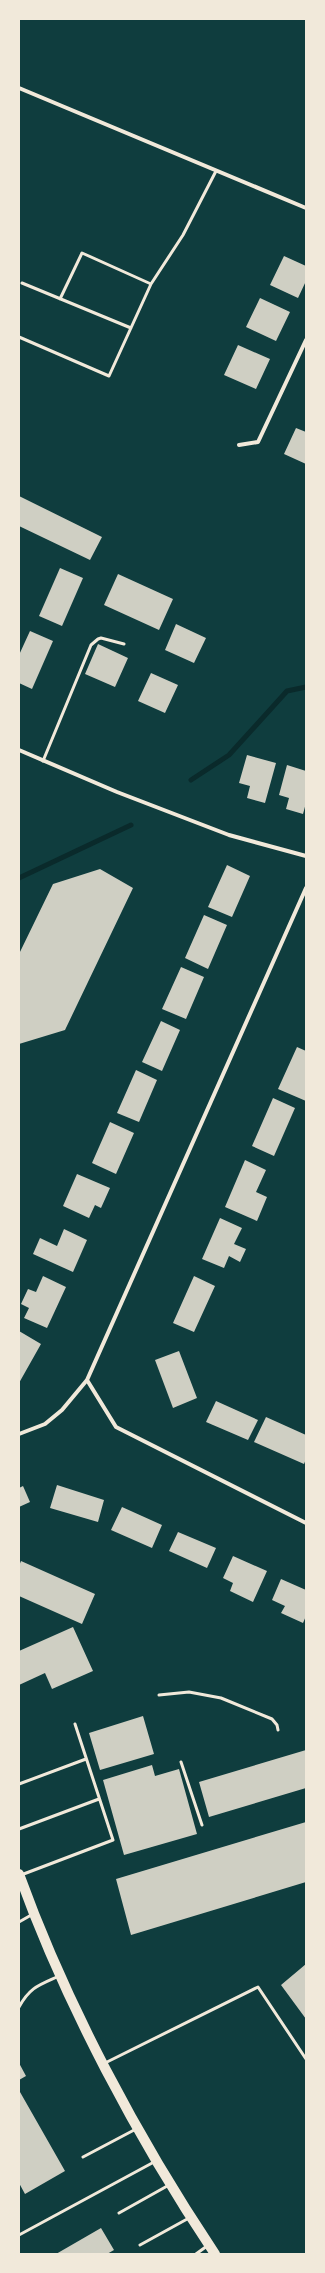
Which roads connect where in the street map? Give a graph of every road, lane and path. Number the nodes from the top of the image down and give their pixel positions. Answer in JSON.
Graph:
{"nodes":[{"id":1,"x":19,"y":88,"type":"edge"},
{"id":2,"x":216,"y":171,"type":"junction"},
{"id":3,"x":306,"y":208,"type":"edge"},
{"id":4,"x":22,"y":283,"type":"dead end"},
{"id":5,"x":151,"y":284,"type":"junction"},
{"id":6,"x":60,"y":299,"type":"junction"},
{"id":7,"x":131,"y":328,"type":"junction"},
{"id":8,"x":19,"y":337,"type":"edge"},
{"id":9,"x":306,"y":340,"type":"edge"},
{"id":10,"x":239,"y":445,"type":"dead end"},
{"id":11,"x":124,"y":644,"type":"dead end"},
{"id":12,"x":19,"y":750,"type":"edge"},
{"id":13,"x":43,"y":760,"type":"junction"},
{"id":14,"x":306,"y":856,"type":"edge"},
{"id":15,"x":306,"y":888,"type":"edge"},
{"id":16,"x":87,"y":1380,"type":"junction"},
{"id":17,"x":19,"y":1434,"type":"edge"},
{"id":18,"x":306,"y":1523,"type":"edge"},
{"id":19,"x":159,"y":1695,"type":"dead end"},
{"id":20,"x":75,"y":1724,"type":"dead end"},
{"id":21,"x":278,"y":1730,"type":"dead end"},
{"id":22,"x":86,"y":1759,"type":"junction"},
{"id":23,"x":181,"y":1762,"type":"dead end"},
{"id":24,"x":19,"y":1784,"type":"edge"},
{"id":25,"x":99,"y":1799,"type":"junction"},
{"id":26,"x":202,"y":1825,"type":"dead end"},
{"id":27,"x":19,"y":1829,"type":"edge"},
{"id":28,"x":19,"y":1875,"type":"edge"},
{"id":29,"x":34,"y":1914,"type":"junction"},
{"id":30,"x":19,"y":1922,"type":"edge"},
{"id":31,"x":61,"y":1975,"type":"junction"},
{"id":32,"x":19,"y":2007,"type":"edge"},
{"id":33,"x":306,"y":2059,"type":"edge"},
{"id":34,"x":104,"y":2064,"type":"junction"},
{"id":35,"x":138,"y":2128,"type":"junction"},
{"id":36,"x":83,"y":2157,"type":"dead end"},
{"id":37,"x":156,"y":2161,"type":"junction"},
{"id":38,"x":171,"y":2184,"type":"junction"},
{"id":39,"x":119,"y":2213,"type":"dead end"},
{"id":40,"x":192,"y":2217,"type":"junction"},
{"id":41,"x":19,"y":2235,"type":"edge"},
{"id":42,"x":140,"y":2245,"type":"dead end"},
{"id":43,"x":212,"y":2250,"type":"edge"},
{"id":44,"x":196,"y":2254,"type":"edge"}],
"edges":[{"from":1,"to":2,"type":"street"},
{"from":2,"to":3,"type":"street"},
{"from":2,"to":5,"type":"lane"},
{"from":4,"to":6,"type":"lane"},
{"from":5,"to":6,"type":"lane"},
{"from":5,"to":7,"type":"lane"},
{"from":6,"to":7,"type":"lane"},
{"from":7,"to":8,"type":"lane"},
{"from":9,"to":10,"type":"street"},
{"from":11,"to":13,"type":"lane"},
{"from":12,"to":13,"type":"street"},
{"from":13,"to":14,"type":"street"},
{"from":15,"to":16,"type":"street"},
{"from":16,"to":17,"type":"street"},
{"from":16,"to":18,"type":"street"},
{"from":19,"to":21,"type":"lane"},
{"from":20,"to":22,"type":"lane"},
{"from":22,"to":24,"type":"lane"},
{"from":22,"to":25,"type":"lane"},
{"from":23,"to":26,"type":"lane"},
{"from":25,"to":27,"type":"lane"},
{"from":25,"to":28,"type":"lane"},
{"from":28,"to":29,"type":"main road"},
{"from":29,"to":30,"type":"lane"},
{"from":29,"to":31,"type":"main road"},
{"from":31,"to":32,"type":"lane"},
{"from":31,"to":34,"type":"main road"},
{"from":33,"to":34,"type":"lane"},
{"from":34,"to":35,"type":"main road"},
{"from":35,"to":36,"type":"lane"},
{"from":35,"to":37,"type":"main road"},
{"from":37,"to":38,"type":"main road"},
{"from":37,"to":41,"type":"lane"},
{"from":38,"to":39,"type":"lane"},
{"from":38,"to":40,"type":"main road"},
{"from":40,"to":42,"type":"lane"},
{"from":40,"to":43,"type":"main road"},
{"from":43,"to":44,"type":"lane"}]}
